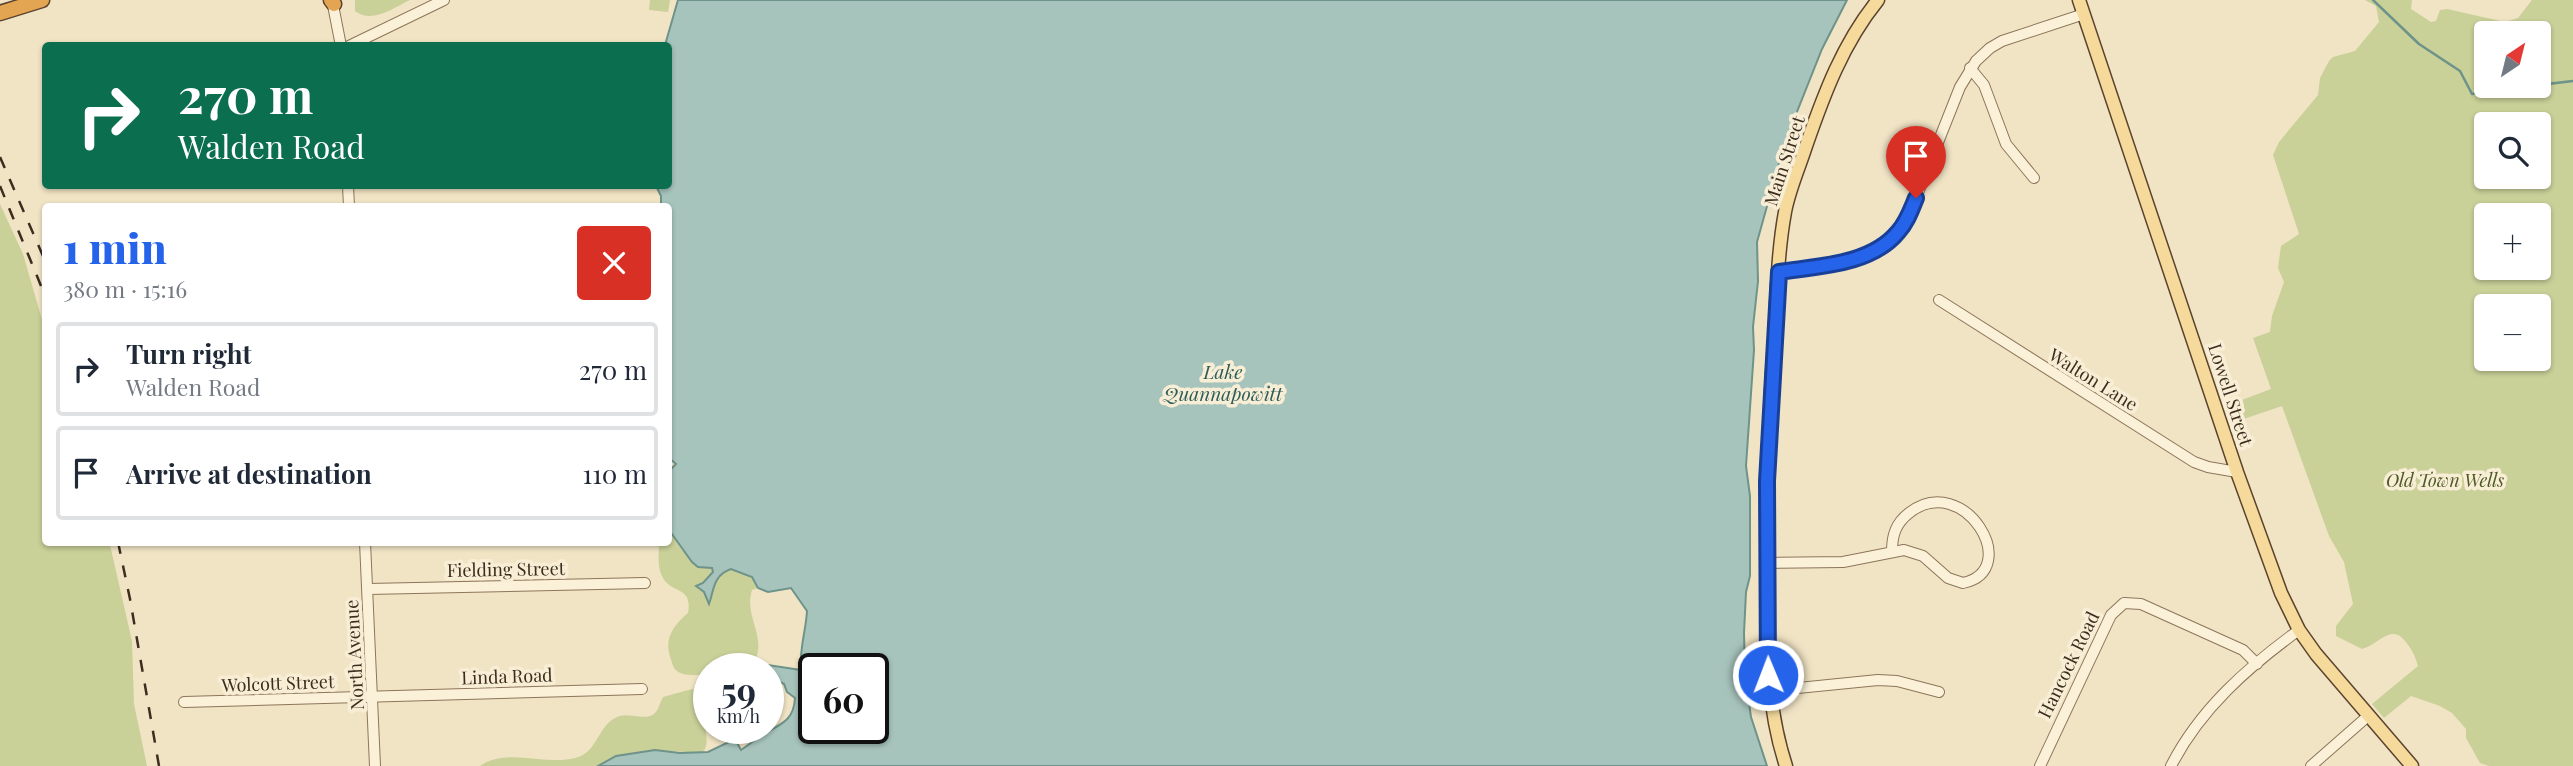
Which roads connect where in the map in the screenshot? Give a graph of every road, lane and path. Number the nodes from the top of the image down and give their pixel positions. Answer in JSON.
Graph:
{"nodes":[{"id":1,"x":43,"y":0,"type":"edge"},
{"id":2,"x":444,"y":0,"type":"edge"},
{"id":3,"x":1878,"y":0,"type":"edge"},
{"id":4,"x":2080,"y":0,"type":"edge"},
{"id":5,"x":333,"y":1,"type":"edge"},
{"id":6,"x":0,"y":13,"type":"edge"},
{"id":7,"x":2084,"y":14,"type":"junction"},
{"id":8,"x":340,"y":42,"type":"edge"},
{"id":9,"x":357,"y":42,"type":"edge"},
{"id":10,"x":1970,"y":68,"type":"junction"},
{"id":11,"x":2034,"y":178,"type":"dead end"},
{"id":12,"x":1779,"y":272,"type":"junction"},
{"id":13,"x":1938,"y":300,"type":"dead end"},
{"id":14,"x":2237,"y":472,"type":"junction"},
{"id":15,"x":365,"y":546,"type":"edge"},
{"id":16,"x":1892,"y":551,"type":"junction"},
{"id":17,"x":1767,"y":563,"type":"junction"},
{"id":18,"x":645,"y":583,"type":"dead end"},
{"id":19,"x":368,"y":589,"type":"junction"},
{"id":20,"x":2299,"y":630,"type":"junction"},
{"id":21,"x":2257,"y":664,"type":"junction"},
{"id":22,"x":642,"y":689,"type":"dead end"},
{"id":23,"x":1769,"y":691,"type":"junction"},
{"id":24,"x":1939,"y":692,"type":"dead end"},
{"id":25,"x":373,"y":697,"type":"junction"},
{"id":26,"x":184,"y":702,"type":"dead end"},
{"id":27,"x":2368,"y":716,"type":"junction"},
{"id":28,"x":375,"y":766,"type":"edge"},
{"id":29,"x":1786,"y":766,"type":"edge"},
{"id":30,"x":2040,"y":766,"type":"edge"},
{"id":31,"x":2171,"y":766,"type":"edge"},
{"id":32,"x":2311,"y":766,"type":"edge"},
{"id":33,"x":2412,"y":766,"type":"edge"}],
"edges":[{"from":1,"to":6,"type":"highway"},
{"from":2,"to":9,"type":"street"},
{"from":3,"to":12,"type":"main road","name":"Main Street"},
{"from":4,"to":7,"type":"main road","name":"Lowell Street"},
{"from":5,"to":8,"type":"street"},
{"from":7,"to":10,"type":"street"},
{"from":7,"to":14,"type":"main road","name":"Lowell Street"},
{"from":10,"to":11,"type":"street"},
{"from":10,"to":12,"type":"street"},
{"from":12,"to":17,"type":"main road","name":"Main Street"},
{"from":13,"to":14,"type":"street","name":"Walton Lane"},
{"from":14,"to":20,"type":"main road","name":"Lowell Street"},
{"from":15,"to":19,"type":"street","name":"North Avenue"},
{"from":16,"to":16,"type":"street"},
{"from":16,"to":17,"type":"street"},
{"from":17,"to":23,"type":"main road","name":"Main Street"},
{"from":18,"to":19,"type":"street","name":"Fielding Street"},
{"from":19,"to":25,"type":"street","name":"North Avenue"},
{"from":20,"to":21,"type":"street"},
{"from":20,"to":27,"type":"main road","name":"Lowell Street"},
{"from":21,"to":30,"type":"street","name":"Hancock Road"},
{"from":21,"to":31,"type":"street"},
{"from":22,"to":25,"type":"street","name":"Linda Road"},
{"from":23,"to":24,"type":"street"},
{"from":23,"to":29,"type":"main road","name":"Main Street"},
{"from":25,"to":26,"type":"street","name":"Wolcott Street"},
{"from":25,"to":28,"type":"street","name":"North Avenue"},
{"from":27,"to":32,"type":"street"},
{"from":27,"to":33,"type":"main road","name":"Lowell Street"}]}
